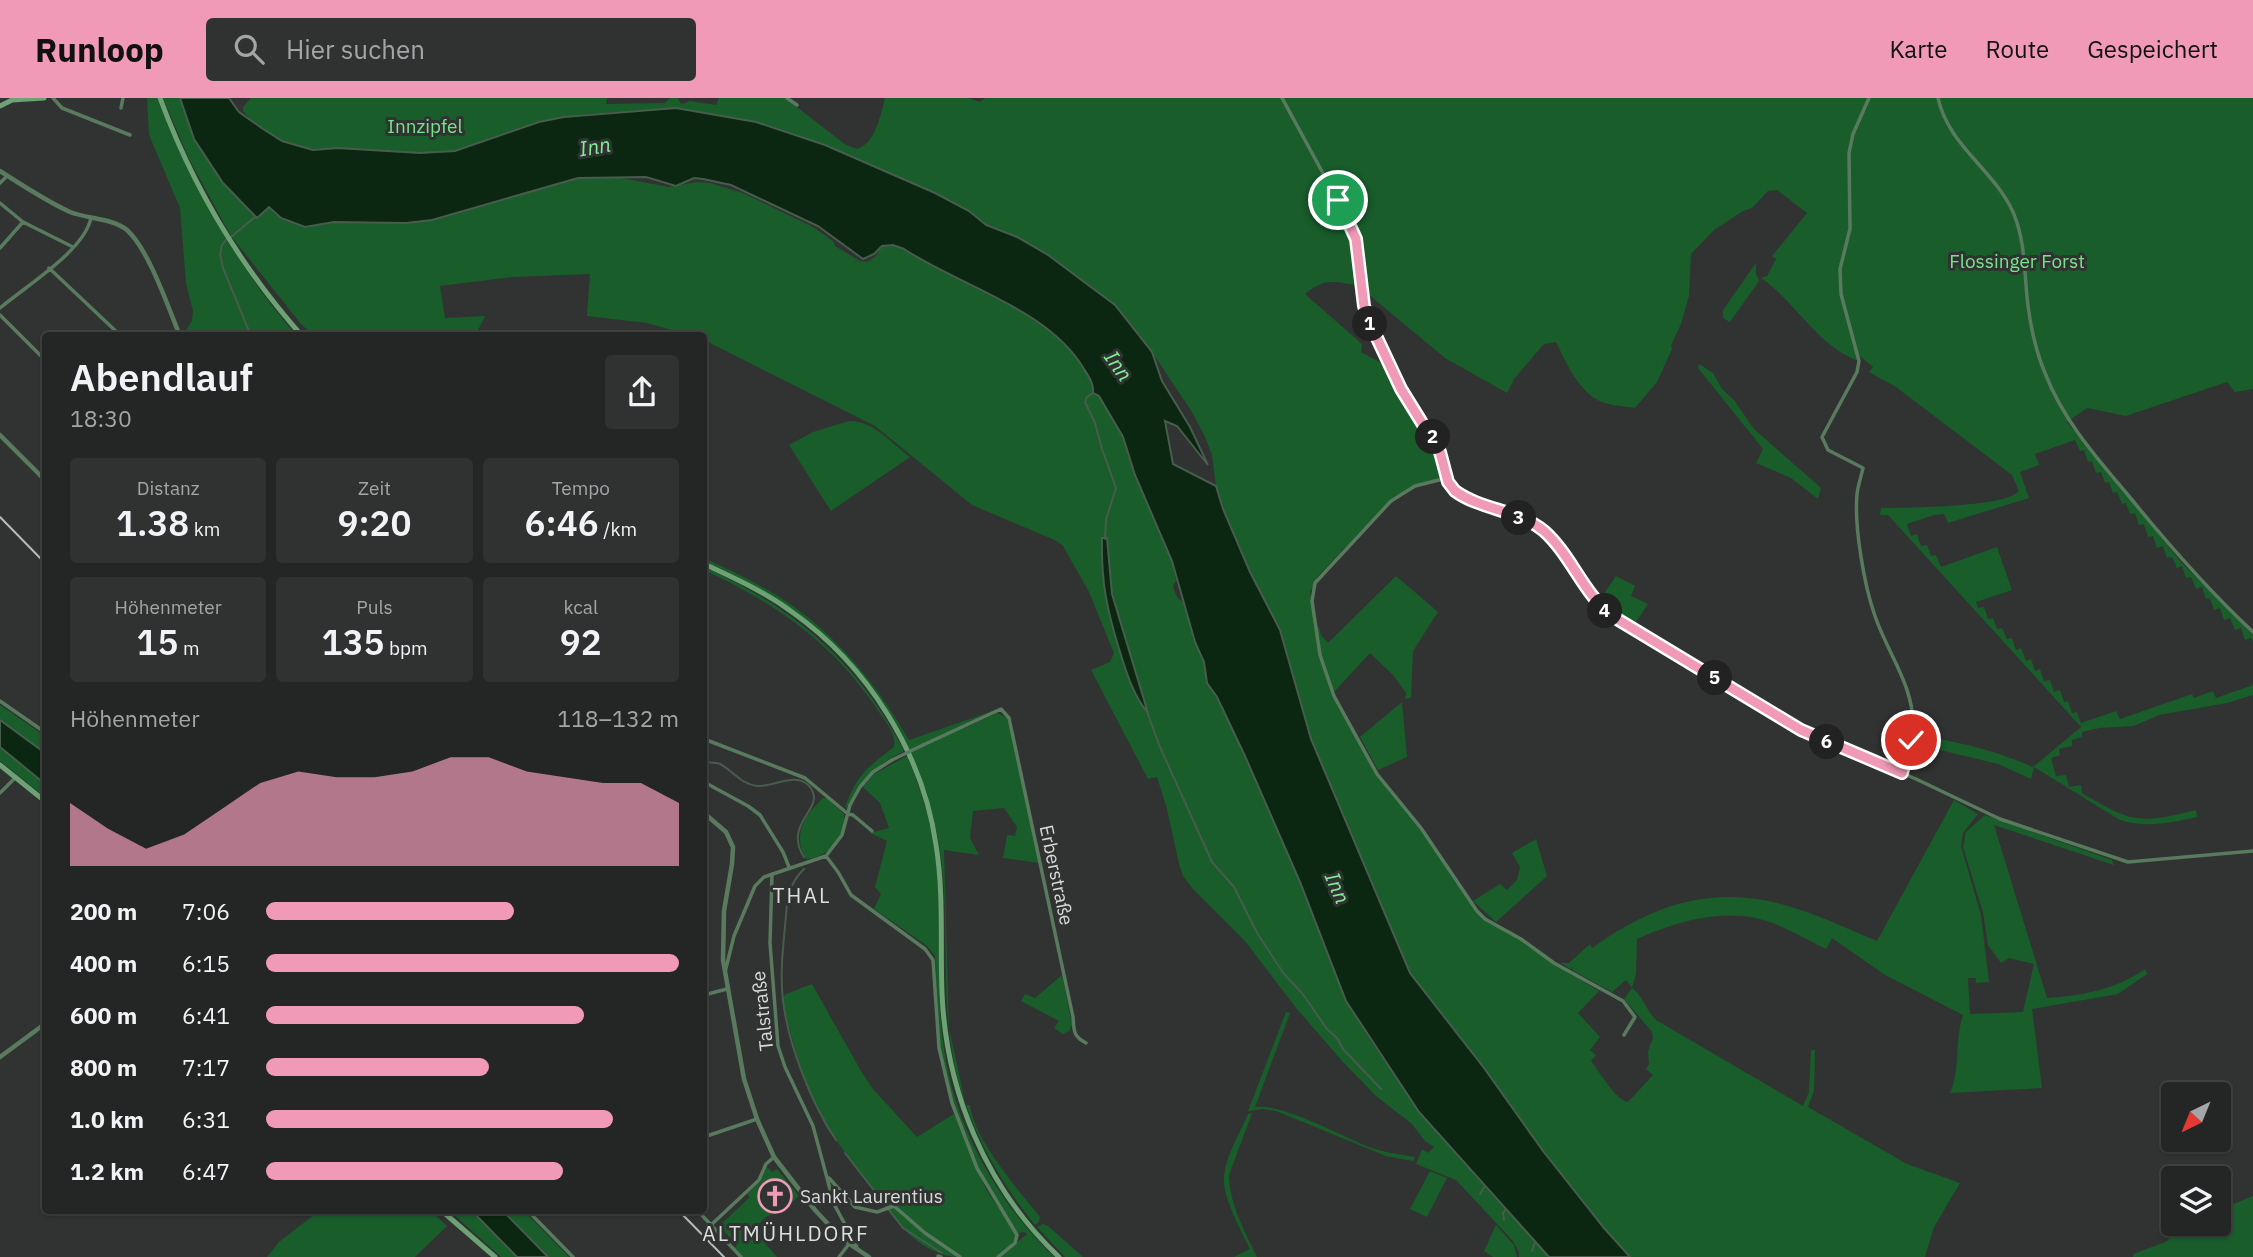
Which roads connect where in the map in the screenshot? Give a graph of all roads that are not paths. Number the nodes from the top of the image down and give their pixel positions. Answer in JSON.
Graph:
{"nodes":[{"id":1,"x":44,"y":98,"type":"edge"},
{"id":2,"x":53,"y":98,"type":"edge"},
{"id":3,"x":123,"y":98,"type":"edge"},
{"id":4,"x":160,"y":98,"type":"edge"},
{"id":5,"x":788,"y":98,"type":"edge"},
{"id":6,"x":1282,"y":98,"type":"edge"},
{"id":7,"x":1869,"y":98,"type":"edge"},
{"id":8,"x":1938,"y":98,"type":"edge"},
{"id":9,"x":797,"y":105,"type":"dead end"},
{"id":10,"x":0,"y":106,"type":"edge"},
{"id":11,"x":121,"y":108,"type":"dead end"},
{"id":12,"x":131,"y":135,"type":"dead end"},
{"id":13,"x":0,"y":171,"type":"edge"},
{"id":14,"x":7,"y":176,"type":"junction"},
{"id":15,"x":0,"y":183,"type":"edge"},
{"id":16,"x":0,"y":203,"type":"edge"},
{"id":17,"x":91,"y":218,"type":"junction"},
{"id":18,"x":23,"y":222,"type":"junction"},
{"id":19,"x":73,"y":247,"type":"junction"},
{"id":20,"x":0,"y":248,"type":"edge"},
{"id":21,"x":50,"y":268,"type":"junction"},
{"id":22,"x":0,"y":308,"type":"edge"},
{"id":23,"x":0,"y":315,"type":"edge"},
{"id":24,"x":117,"y":332,"type":"edge"},
{"id":25,"x":178,"y":332,"type":"edge"},
{"id":26,"x":299,"y":332,"type":"edge"},
{"id":27,"x":42,"y":357,"type":"edge"},
{"id":28,"x":0,"y":435,"type":"edge"},
{"id":29,"x":40,"y":475,"type":"edge"},
{"id":30,"x":1447,"y":478,"type":"junction"},
{"id":31,"x":707,"y":566,"type":"edge"},
{"id":32,"x":2253,"y":632,"type":"edge"},
{"id":33,"x":0,"y":702,"type":"edge"},
{"id":34,"x":42,"y":730,"type":"edge"},
{"id":35,"x":707,"y":740,"type":"edge"},
{"id":36,"x":0,"y":765,"type":"edge"},
{"id":37,"x":1902,"y":773,"type":"junction"},
{"id":38,"x":16,"y":777,"type":"junction"},
{"id":39,"x":707,"y":784,"type":"edge"},
{"id":40,"x":0,"y":793,"type":"edge"},
{"id":41,"x":42,"y":799,"type":"edge"},
{"id":42,"x":848,"y":814,"type":"junction"},
{"id":43,"x":707,"y":816,"type":"edge"},
{"id":44,"x":872,"y":831,"type":"dead end"},
{"id":45,"x":2253,"y":851,"type":"edge"},
{"id":46,"x":826,"y":856,"type":"junction"},
{"id":47,"x":789,"y":867,"type":"junction"},
{"id":48,"x":772,"y":874,"type":"junction"},
{"id":49,"x":724,"y":973,"type":"junction"},
{"id":50,"x":727,"y":989,"type":"junction"},
{"id":51,"x":707,"y":994,"type":"edge"},
{"id":52,"x":42,"y":1026,"type":"edge"},
{"id":53,"x":1624,"y":1035,"type":"dead end"},
{"id":54,"x":1086,"y":1043,"type":"dead end"},
{"id":55,"x":0,"y":1057,"type":"edge"},
{"id":56,"x":757,"y":1119,"type":"junction"},
{"id":57,"x":707,"y":1136,"type":"edge"},
{"id":58,"x":774,"y":1157,"type":"junction"},
{"id":59,"x":827,"y":1177,"type":"junction"},
{"id":60,"x":445,"y":1214,"type":"edge"},
{"id":61,"x":531,"y":1214,"type":"edge"},
{"id":62,"x":701,"y":1214,"type":"edge"},
{"id":63,"x":711,"y":1225,"type":"junction"},
{"id":64,"x":849,"y":1244,"type":"junction"},
{"id":65,"x":858,"y":1250,"type":"junction"},
{"id":66,"x":495,"y":1257,"type":"edge"},
{"id":67,"x":573,"y":1257,"type":"edge"},
{"id":68,"x":741,"y":1257,"type":"edge"},
{"id":69,"x":839,"y":1257,"type":"edge"},
{"id":70,"x":869,"y":1257,"type":"edge"},
{"id":71,"x":960,"y":1257,"type":"edge"},
{"id":72,"x":998,"y":1257,"type":"edge"},
{"id":73,"x":1059,"y":1257,"type":"edge"}],
"edges":[{"from":1,"to":10,"type":"main road"},
{"from":2,"to":12,"type":"street"},
{"from":3,"to":11,"type":"street"},
{"from":4,"to":26,"type":"main road"},
{"from":5,"to":9,"type":"street"},
{"from":6,"to":30,"type":"street"},
{"from":7,"to":37,"type":"street"},
{"from":8,"to":32,"type":"street"},
{"from":13,"to":14,"type":"street"},
{"from":14,"to":15,"type":"street"},
{"from":14,"to":17,"type":"street"},
{"from":16,"to":18,"type":"street"},
{"from":17,"to":19,"type":"street"},
{"from":17,"to":25,"type":"street"},
{"from":18,"to":19,"type":"street"},
{"from":18,"to":20,"type":"street"},
{"from":19,"to":21,"type":"street"},
{"from":21,"to":22,"type":"street"},
{"from":21,"to":24,"type":"street"},
{"from":23,"to":27,"type":"street"},
{"from":28,"to":29,"type":"street"},
{"from":30,"to":37,"type":"street"},
{"from":30,"to":53,"type":"street"},
{"from":31,"to":73,"type":"main road"},
{"from":33,"to":34,"type":"street"},
{"from":35,"to":42,"type":"street"},
{"from":36,"to":38,"type":"main road"},
{"from":37,"to":45,"type":"street"},
{"from":38,"to":40,"type":"street"},
{"from":38,"to":41,"type":"main road"},
{"from":39,"to":47,"type":"street"},
{"from":42,"to":44,"type":"street"},
{"from":42,"to":46,"type":"street"},
{"from":42,"to":54,"type":"street","name":"Erberstraße","bridge":true},
{"from":43,"to":49,"type":"street"},
{"from":46,"to":47,"type":"street"},
{"from":46,"to":72,"type":"street"},
{"from":47,"to":48,"type":"street"},
{"from":48,"to":49,"type":"street"},
{"from":48,"to":59,"type":"street","name":"Talstraße"},
{"from":49,"to":50,"type":"street"},
{"from":50,"to":51,"type":"street"},
{"from":50,"to":56,"type":"street"},
{"from":52,"to":55,"type":"street"},
{"from":56,"to":57,"type":"street"},
{"from":56,"to":58,"type":"street"},
{"from":58,"to":63,"type":"street"},
{"from":58,"to":64,"type":"street"},
{"from":59,"to":65,"type":"street","name":"Talstraße"},
{"from":59,"to":71,"type":"street","name":"Talstraße"},
{"from":60,"to":66,"type":"main road"},
{"from":61,"to":67,"type":"street"},
{"from":62,"to":63,"type":"street"},
{"from":63,"to":68,"type":"street"},
{"from":64,"to":65,"type":"street"},
{"from":64,"to":69,"type":"street"},
{"from":65,"to":70,"type":"street"}]}
